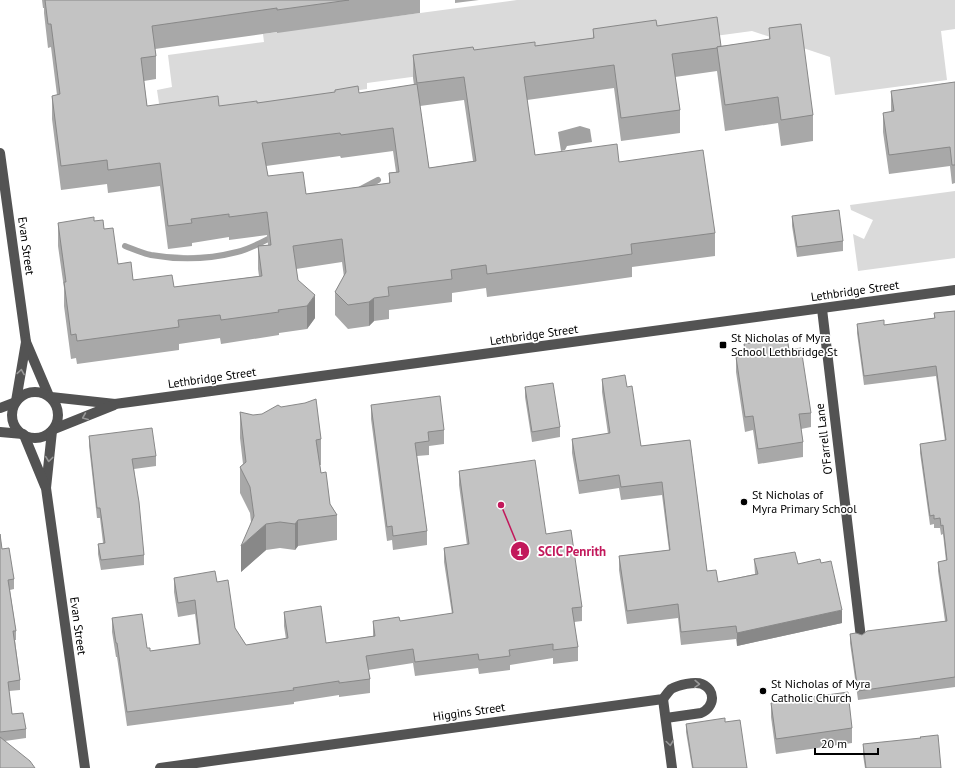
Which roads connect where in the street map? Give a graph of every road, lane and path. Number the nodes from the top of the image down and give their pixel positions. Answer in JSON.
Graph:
{"nodes":[{"id":1,"x":0,"y":153,"type":"edge"},
{"id":2,"x":955,"y":290,"type":"edge"},
{"id":3,"x":822,"y":309,"type":"junction"},
{"id":4,"x":26,"y":342,"type":"junction"},
{"id":5,"x":50,"y":397,"type":"junction"},
{"id":6,"x":16,"y":402,"type":"junction"},
{"id":7,"x":116,"y":404,"type":"junction"},
{"id":8,"x":0,"y":408,"type":"edge"},
{"id":9,"x":53,"y":430,"type":"junction"},
{"id":10,"x":0,"y":432,"type":"edge"},
{"id":11,"x":23,"y":434,"type":"junction"},
{"id":12,"x":46,"y":488,"type":"junction"},
{"id":13,"x":860,"y":638,"type":"edge"},
{"id":14,"x":663,"y":699,"type":"junction"},
{"id":15,"x":666,"y":718,"type":"junction"},
{"id":16,"x":85,"y":768,"type":"edge"},
{"id":17,"x":160,"y":768,"type":"edge"},
{"id":18,"x":672,"y":768,"type":"edge"}],
"edges":[{"from":1,"to":4,"type":"street","name":"Evan Street"},
{"from":2,"to":3,"type":"street","name":"Lethbridge Street"},
{"from":3,"to":7,"type":"street","name":"Lethbridge Street"},
{"from":3,"to":13,"type":"street","name":"O'Farrell Lane"},
{"from":4,"to":5,"type":"street","name":"Evan Street"},
{"from":6,"to":4,"type":"street","name":"Evan Street","one_way":true},
{"from":5,"to":6,"type":"street"},
{"from":5,"to":7,"type":"street","name":"Lethbridge Street"},
{"from":5,"to":9,"type":"street"},
{"from":6,"to":8,"type":"street"},
{"from":6,"to":11,"type":"street"},
{"from":7,"to":9,"type":"street","name":"Lethbridge Street","one_way":true},
{"from":9,"to":11,"type":"street"},
{"from":9,"to":12,"type":"street","name":"Evan Street","one_way":true},
{"from":10,"to":11,"type":"street"},
{"from":11,"to":12,"type":"street","name":"Evan Street"},
{"from":12,"to":16,"type":"street","name":"Evan Street"},
{"from":14,"to":15,"type":"street"},
{"from":14,"to":15,"type":"street","one_way":true},
{"from":14,"to":17,"type":"street","name":"Higgins Street"},
{"from":15,"to":18,"type":"street","one_way":true}]}
